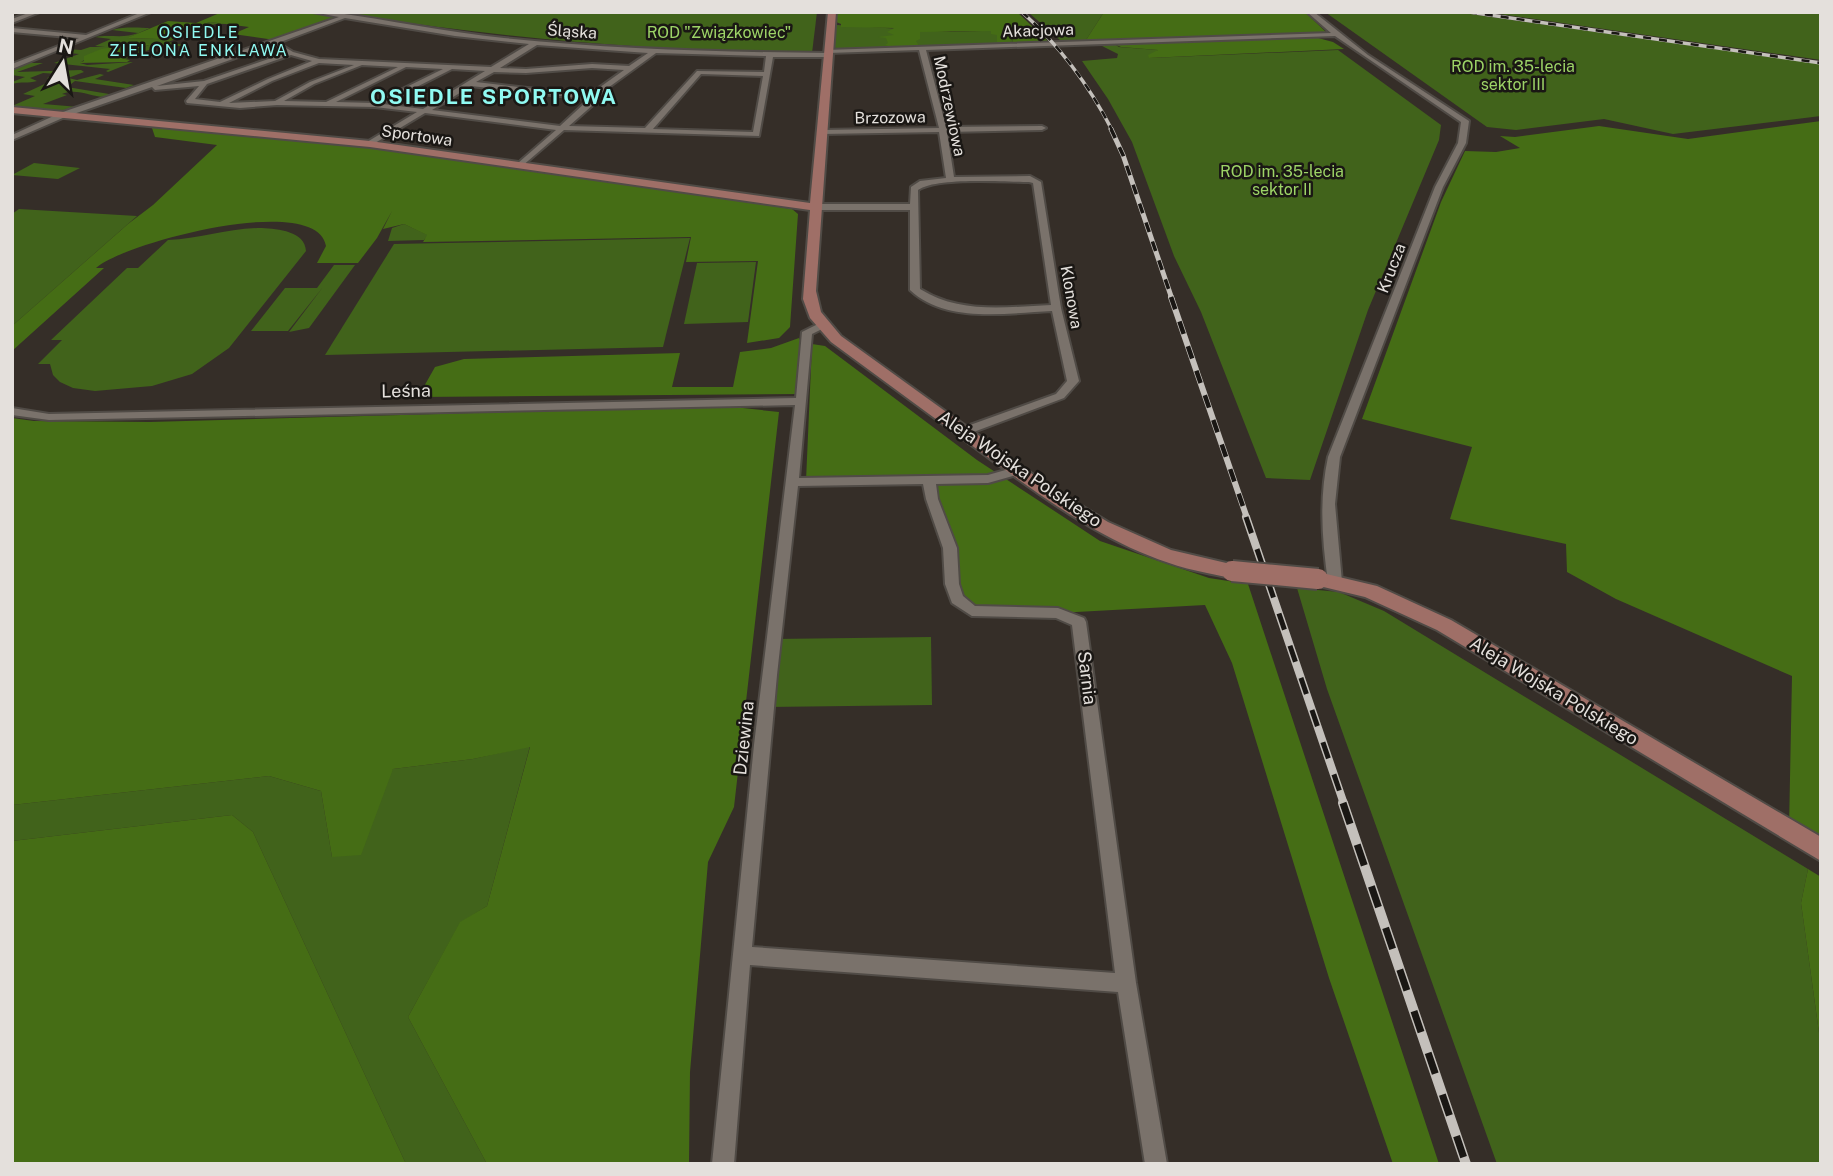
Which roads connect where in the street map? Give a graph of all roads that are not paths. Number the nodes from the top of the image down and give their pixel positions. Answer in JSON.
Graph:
{"nodes":[{"id":1,"x":37,"y":12,"type":"edge"},
{"id":2,"x":122,"y":12,"type":"edge"},
{"id":3,"x":316,"y":12,"type":"edge"},
{"id":4,"x":832,"y":12,"type":"edge"},
{"id":5,"x":1310,"y":12,"type":"edge"},
{"id":6,"x":145,"y":13,"type":"edge"},
{"id":7,"x":346,"y":16,"type":"junction"},
{"id":8,"x":12,"y":21,"type":"edge"},
{"id":9,"x":12,"y":30,"type":"edge"},
{"id":10,"x":1333,"y":35,"type":"junction"},
{"id":11,"x":89,"y":36,"type":"junction"},
{"id":12,"x":271,"y":42,"type":"junction"},
{"id":13,"x":537,"y":43,"type":"junction"},
{"id":14,"x":922,"y":47,"type":"junction"},
{"id":15,"x":653,"y":52,"type":"junction"},
{"id":16,"x":291,"y":53,"type":"junction"},
{"id":17,"x":828,"y":53,"type":"junction"},
{"id":18,"x":770,"y":55,"type":"junction"},
{"id":19,"x":12,"y":58,"type":"edge"},
{"id":20,"x":31,"y":60,"type":"junction"},
{"id":21,"x":319,"y":61,"type":"junction"},
{"id":22,"x":364,"y":63,"type":"junction"},
{"id":23,"x":408,"y":65,"type":"junction"},
{"id":24,"x":454,"y":66,"type":"junction"},
{"id":25,"x":12,"y":67,"type":"edge"},
{"id":26,"x":627,"y":68,"type":"junction"},
{"id":27,"x":496,"y":69,"type":"junction"},
{"id":28,"x":766,"y":74,"type":"junction"},
{"id":29,"x":205,"y":83,"type":"junction"},
{"id":30,"x":473,"y":83,"type":"junction"},
{"id":31,"x":133,"y":90,"type":"junction"},
{"id":32,"x":590,"y":97,"type":"junction"},
{"id":33,"x":277,"y":103,"type":"junction"},
{"id":34,"x":220,"y":104,"type":"junction"},
{"id":35,"x":327,"y":104,"type":"junction"},
{"id":36,"x":375,"y":105,"type":"junction"},
{"id":37,"x":12,"y":110,"type":"edge"},
{"id":38,"x":426,"y":111,"type":"junction"},
{"id":39,"x":65,"y":115,"type":"junction"},
{"id":40,"x":562,"y":128,"type":"junction"},
{"id":41,"x":1042,"y":128,"type":"dead end"},
{"id":42,"x":943,"y":130,"type":"junction"},
{"id":43,"x":647,"y":131,"type":"junction"},
{"id":44,"x":822,"y":132,"type":"junction"},
{"id":45,"x":12,"y":138,"type":"edge"},
{"id":46,"x":370,"y":144,"type":"junction"},
{"id":47,"x":521,"y":165,"type":"junction"},
{"id":48,"x":950,"y":180,"type":"junction"},
{"id":49,"x":815,"y":207,"type":"junction"},
{"id":50,"x":913,"y":207,"type":"junction"},
{"id":51,"x":1056,"y":309,"type":"junction"},
{"id":52,"x":822,"y":325,"type":"junction"},
{"id":53,"x":802,"y":401,"type":"junction"},
{"id":54,"x":12,"y":411,"type":"edge"},
{"id":55,"x":963,"y":432,"type":"junction"},
{"id":56,"x":1016,"y":471,"type":"junction"},
{"id":57,"x":929,"y":480,"type":"junction"},
{"id":58,"x":793,"y":482,"type":"junction"},
{"id":59,"x":1326,"y":581,"type":"junction"},
{"id":60,"x":1821,"y":850,"type":"edge"},
{"id":61,"x":741,"y":955,"type":"junction"},
{"id":62,"x":1126,"y":983,"type":"junction"},
{"id":63,"x":723,"y":1164,"type":"edge"},
{"id":64,"x":1156,"y":1164,"type":"edge"}],
"edges":[{"from":1,"to":8,"type":"street"},
{"from":2,"to":6,"type":"street"},
{"from":3,"to":7,"type":"street","name":"Śląska"},
{"from":4,"to":17,"type":"street","name":"Aleja Wojska Polskiego"},
{"from":5,"to":10,"type":"street"},
{"from":6,"to":11,"type":"street"},
{"from":7,"to":12,"type":"street"},
{"from":7,"to":13,"type":"street","name":"Śląska"},
{"from":9,"to":11,"type":"street"},
{"from":10,"to":14,"type":"street","name":"Akacjowa"},
{"from":10,"to":59,"type":"street","name":"Krucza"},
{"from":11,"to":20,"type":"street"},
{"from":12,"to":16,"type":"street"},
{"from":12,"to":31,"type":"street"},
{"from":13,"to":15,"type":"street","name":"Śląska"},
{"from":13,"to":27,"type":"street"},
{"from":14,"to":17,"type":"street","name":"Akacjowa"},
{"from":14,"to":42,"type":"street","name":"Modrzewiowa"},
{"from":15,"to":18,"type":"street","name":"Śląska"},
{"from":15,"to":26,"type":"street"},
{"from":16,"to":21,"type":"street"},
{"from":16,"to":29,"type":"street"},
{"from":17,"to":18,"type":"street","name":"Śląska"},
{"from":17,"to":44,"type":"street","name":"Aleja Wojska Polskiego"},
{"from":18,"to":28,"type":"street"},
{"from":19,"to":20,"type":"street"},
{"from":20,"to":25,"type":"street"},
{"from":21,"to":22,"type":"street"},
{"from":21,"to":34,"type":"street"},
{"from":22,"to":23,"type":"street"},
{"from":22,"to":33,"type":"street"},
{"from":23,"to":24,"type":"street"},
{"from":23,"to":35,"type":"street"},
{"from":24,"to":27,"type":"street"},
{"from":24,"to":36,"type":"street"},
{"from":26,"to":27,"type":"street"},
{"from":26,"to":32,"type":"street"},
{"from":27,"to":30,"type":"street"},
{"from":28,"to":43,"type":"street"},
{"from":28,"to":43,"type":"street"},
{"from":29,"to":31,"type":"street"},
{"from":29,"to":34,"type":"street"},
{"from":30,"to":32,"type":"street"},
{"from":30,"to":38,"type":"street"},
{"from":31,"to":39,"type":"street"},
{"from":32,"to":40,"type":"street"},
{"from":33,"to":34,"type":"street"},
{"from":33,"to":35,"type":"street"},
{"from":35,"to":36,"type":"street"},
{"from":36,"to":38,"type":"street"},
{"from":37,"to":39,"type":"street","name":"Sportowa"},
{"from":38,"to":40,"type":"street"},
{"from":38,"to":46,"type":"street"},
{"from":39,"to":45,"type":"street"},
{"from":39,"to":46,"type":"street","name":"Sportowa"},
{"from":40,"to":43,"type":"street"},
{"from":40,"to":47,"type":"street"},
{"from":41,"to":42,"type":"street","name":"Brzozowa"},
{"from":42,"to":44,"type":"street","name":"Brzozowa"},
{"from":42,"to":48,"type":"street","name":"Modrzewiowa"},
{"from":44,"to":49,"type":"street","name":"Aleja Wojska Polskiego"},
{"from":46,"to":47,"type":"street","name":"Sportowa"},
{"from":47,"to":49,"type":"street","name":"Sportowa"},
{"from":48,"to":50,"type":"street","name":"Modrzewiowa"},
{"from":48,"to":51,"type":"street","name":"Klonowa"},
{"from":49,"to":50,"type":"street"},
{"from":49,"to":52,"type":"street","name":"Aleja Wojska Polskiego"},
{"from":50,"to":51,"type":"street"},
{"from":51,"to":55,"type":"street","name":"Klonowa"},
{"from":52,"to":53,"type":"street","name":"Dziewina"},
{"from":52,"to":55,"type":"street","name":"Aleja Wojska Polskiego"},
{"from":53,"to":54,"type":"street","name":"Leśna"},
{"from":53,"to":58,"type":"street","name":"Dziewina"},
{"from":55,"to":56,"type":"street","name":"Aleja Wojska Polskiego"},
{"from":56,"to":57,"type":"street"},
{"from":56,"to":59,"type":"street","name":"Aleja Wojska Polskiego","bridge":true},
{"from":57,"to":58,"type":"street"},
{"from":57,"to":62,"type":"street","name":"Sarnia"},
{"from":58,"to":61,"type":"street","name":"Dziewina"},
{"from":59,"to":60,"type":"street","name":"Aleja Wojska Polskiego"},
{"from":61,"to":62,"type":"street"},
{"from":61,"to":63,"type":"street","name":"Dziewina"},
{"from":62,"to":64,"type":"street","name":"Sarnia"}]}
